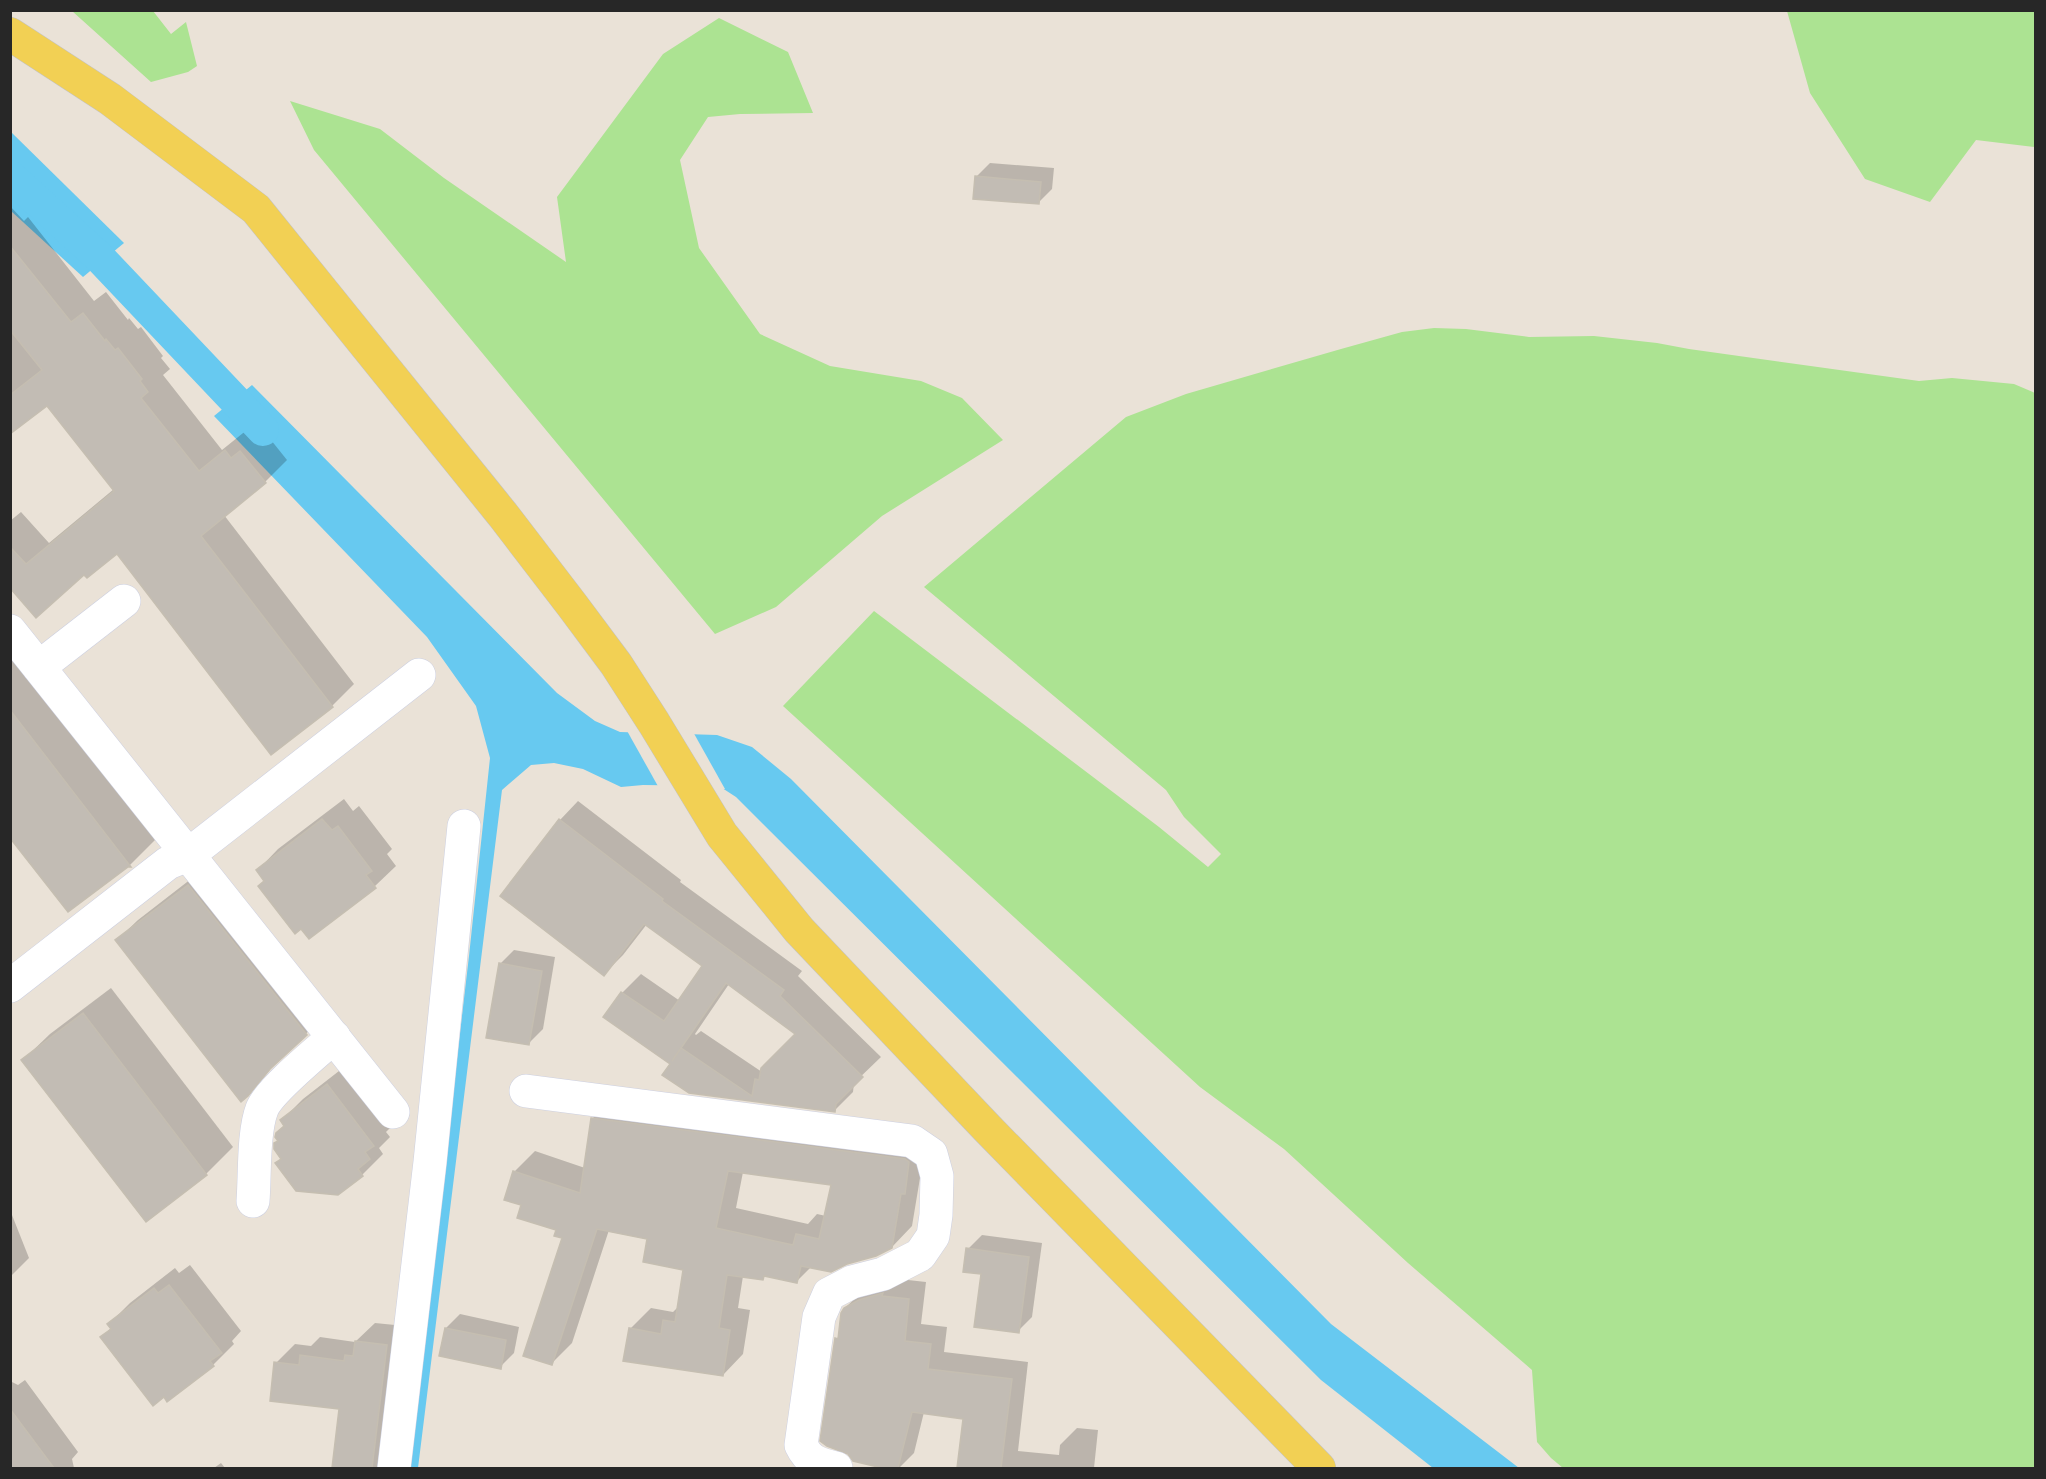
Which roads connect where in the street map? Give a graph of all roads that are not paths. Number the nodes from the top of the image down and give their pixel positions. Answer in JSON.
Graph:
{"nodes":[{"id":1,"x":10,"y":34,"type":"edge"},
{"id":2,"x":124,"y":601,"type":"dead end"},
{"id":3,"x":10,"y":631,"type":"edge"},
{"id":4,"x":39,"y":667,"type":"junction"},
{"id":5,"x":419,"y":675,"type":"dead end"},
{"id":6,"x":464,"y":826,"type":"dead end"},
{"id":7,"x":188,"y":855,"type":"junction"},
{"id":8,"x":10,"y":986,"type":"edge"},
{"id":9,"x":334,"y":1037,"type":"junction"},
{"id":10,"x":526,"y":1091,"type":"dead end"},
{"id":11,"x":393,"y":1112,"type":"dead end"},
{"id":12,"x":253,"y":1201,"type":"dead end"},
{"id":13,"x":394,"y":1468,"type":"edge"},
{"id":14,"x":836,"y":1468,"type":"edge"},
{"id":15,"x":1319,"y":1468,"type":"edge"}],
"edges":[{"from":1,"to":15,"type":"main road"},
{"from":2,"to":4,"type":"street"},
{"from":3,"to":4,"type":"street"},
{"from":4,"to":7,"type":"street"},
{"from":5,"to":7,"type":"street"},
{"from":6,"to":13,"type":"street"},
{"from":7,"to":8,"type":"street"},
{"from":7,"to":9,"type":"street"},
{"from":9,"to":11,"type":"street"},
{"from":9,"to":12,"type":"street"},
{"from":10,"to":14,"type":"street"}]}
